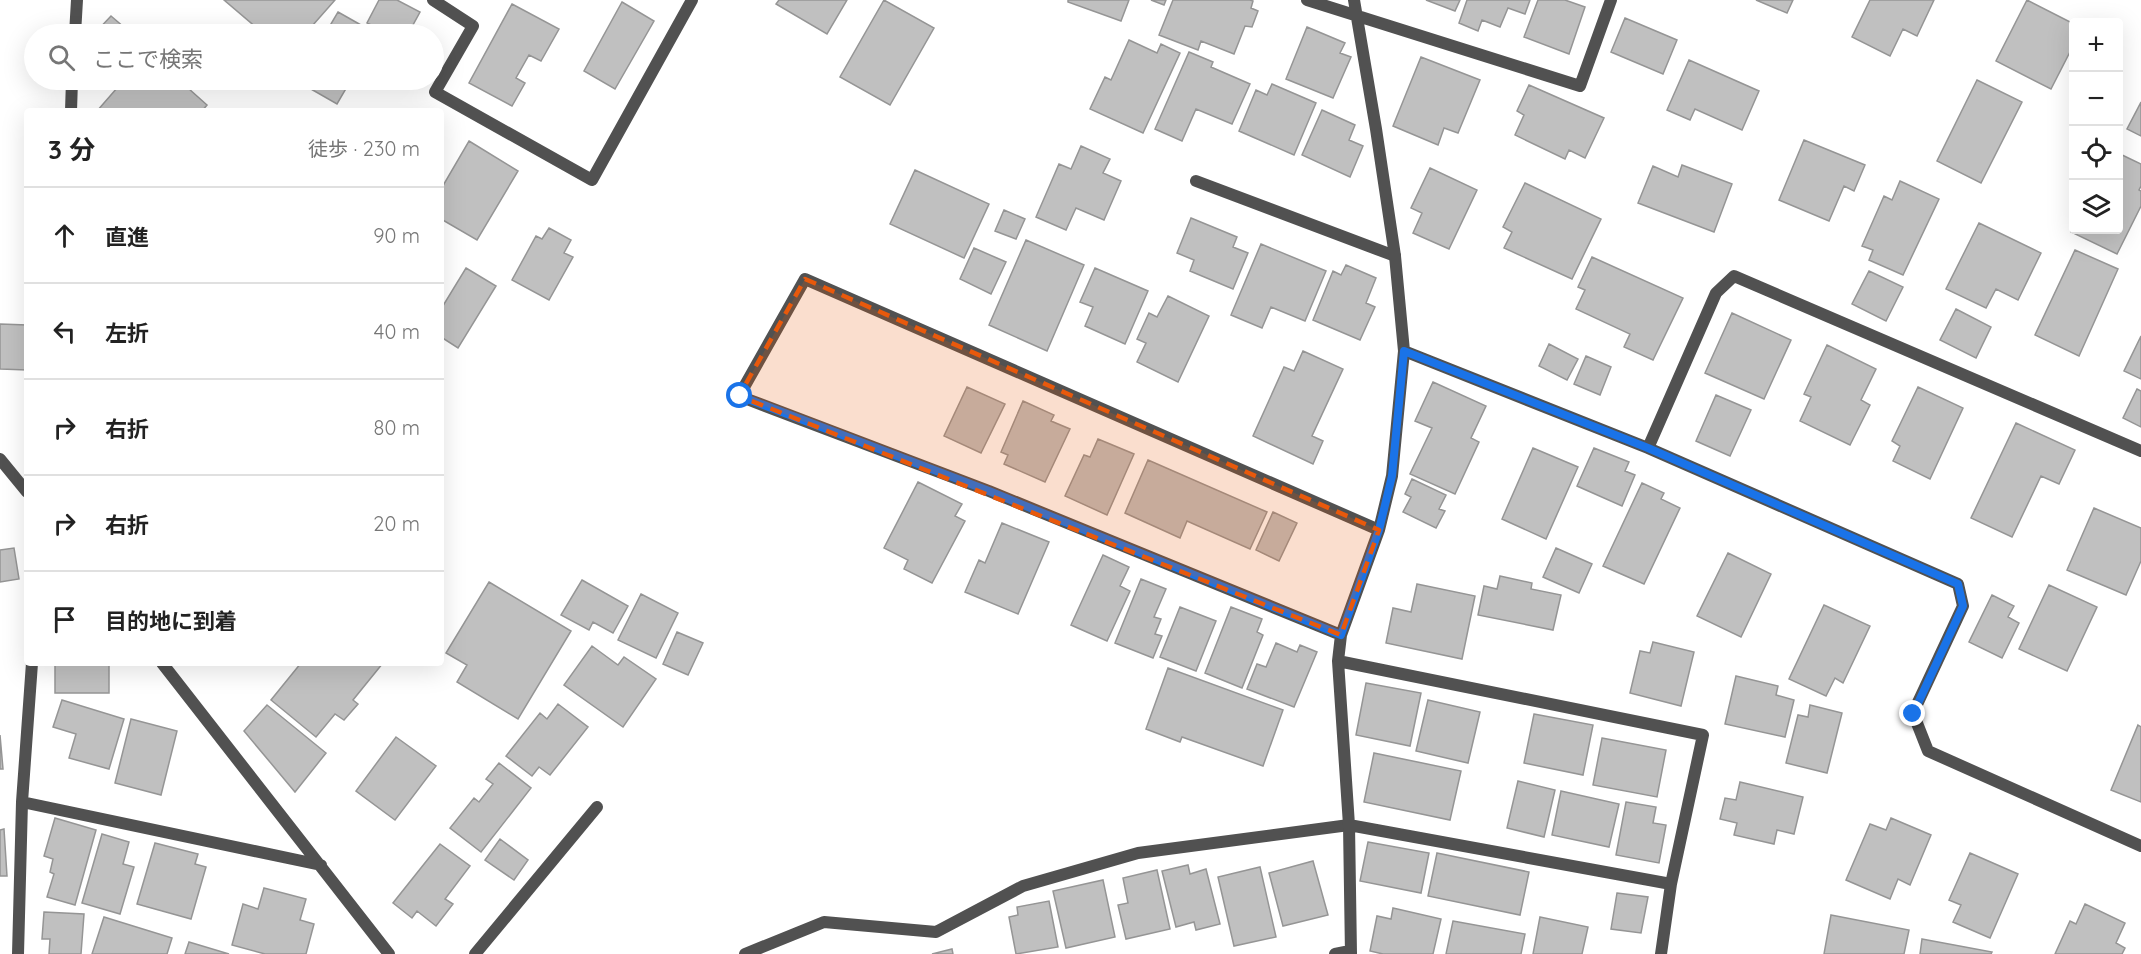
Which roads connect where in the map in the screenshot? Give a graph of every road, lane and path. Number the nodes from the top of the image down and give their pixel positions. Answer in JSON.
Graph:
{"nodes":[{"id":1,"x":77,"y":0,"type":"edge"},
{"id":2,"x":433,"y":0,"type":"edge"},
{"id":3,"x":692,"y":0,"type":"edge"},
{"id":4,"x":1307,"y":0,"type":"edge"},
{"id":5,"x":1354,"y":0,"type":"edge"},
{"id":6,"x":1611,"y":0,"type":"edge"},
{"id":7,"x":1358,"y":17,"type":"junction"},
{"id":8,"x":76,"y":24,"type":"edge"},
{"id":9,"x":444,"y":76,"type":"edge"},
{"id":10,"x":71,"y":90,"type":"edge"},
{"id":11,"x":436,"y":90,"type":"edge"},
{"id":12,"x":70,"y":108,"type":"edge"},
{"id":13,"x":1196,"y":181,"type":"dead end"},
{"id":14,"x":1395,"y":256,"type":"junction"},
{"id":15,"x":1404,"y":351,"type":"junction"},
{"id":16,"x":1648,"y":448,"type":"junction"},
{"id":17,"x":2141,"y":451,"type":"edge"},
{"id":18,"x":0,"y":459,"type":"edge"},
{"id":19,"x":24,"y":488,"type":"edge"},
{"id":20,"x":1379,"y":530,"type":"junction"},
{"id":21,"x":1341,"y":635,"type":"junction"},
{"id":22,"x":1338,"y":661,"type":"junction"},
{"id":23,"x":32,"y":666,"type":"edge"},
{"id":24,"x":164,"y":666,"type":"edge"},
{"id":25,"x":22,"y":802,"type":"junction"},
{"id":26,"x":597,"y":807,"type":"dead end"},
{"id":27,"x":1349,"y":825,"type":"junction"},
{"id":28,"x":2141,"y":846,"type":"edge"},
{"id":29,"x":321,"y":865,"type":"junction"},
{"id":30,"x":1671,"y":884,"type":"junction"},
{"id":31,"x":1351,"y":952,"type":"edge"},
{"id":32,"x":18,"y":954,"type":"edge"},
{"id":33,"x":389,"y":954,"type":"edge"},
{"id":34,"x":475,"y":954,"type":"edge"},
{"id":35,"x":745,"y":954,"type":"edge"},
{"id":36,"x":1335,"y":954,"type":"edge"},
{"id":37,"x":1661,"y":954,"type":"edge"}],
"edges":[{"from":1,"to":8,"type":"street"},
{"from":2,"to":9,"type":"street"},
{"from":3,"to":11,"type":"street"},
{"from":4,"to":7,"type":"street"},
{"from":5,"to":7,"type":"street"},
{"from":6,"to":7,"type":"street"},
{"from":7,"to":14,"type":"street"},
{"from":10,"to":12,"type":"street"},
{"from":13,"to":14,"type":"street"},
{"from":14,"to":15,"type":"street"},
{"from":15,"to":16,"type":"street"},
{"from":15,"to":20,"type":"street"},
{"from":16,"to":17,"type":"street"},
{"from":16,"to":28,"type":"street"},
{"from":18,"to":19,"type":"street"},
{"from":20,"to":21,"type":"street"},
{"from":20,"to":21,"type":"street"},
{"from":21,"to":22,"type":"street"},
{"from":22,"to":27,"type":"street"},
{"from":22,"to":30,"type":"street"},
{"from":23,"to":25,"type":"street"},
{"from":24,"to":29,"type":"street"},
{"from":25,"to":29,"type":"street"},
{"from":25,"to":32,"type":"street"},
{"from":26,"to":34,"type":"street"},
{"from":27,"to":30,"type":"street"},
{"from":27,"to":31,"type":"street"},
{"from":27,"to":35,"type":"street"},
{"from":29,"to":33,"type":"street"},
{"from":30,"to":37,"type":"street"},
{"from":31,"to":36,"type":"street"}]}
